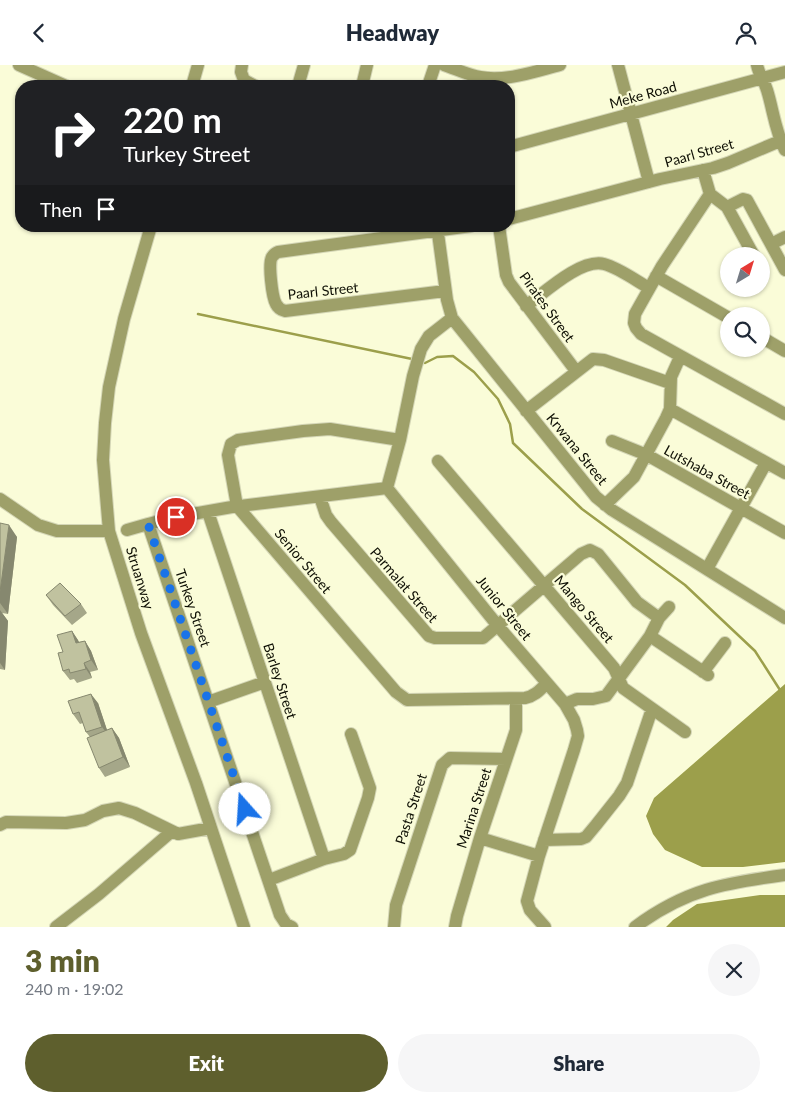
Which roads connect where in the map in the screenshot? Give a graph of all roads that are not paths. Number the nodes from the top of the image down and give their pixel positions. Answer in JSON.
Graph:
{"nodes":[{"id":1,"x":19,"y":65,"type":"edge"},
{"id":2,"x":198,"y":65,"type":"edge"},
{"id":3,"x":242,"y":65,"type":"edge"},
{"id":4,"x":304,"y":65,"type":"edge"},
{"id":5,"x":367,"y":65,"type":"edge"},
{"id":6,"x":435,"y":65,"type":"edge"},
{"id":7,"x":444,"y":65,"type":"edge"},
{"id":8,"x":618,"y":65,"type":"edge"},
{"id":9,"x":756,"y":65,"type":"edge"},
{"id":10,"x":553,"y":66,"type":"edge"},
{"id":11,"x":785,"y":72,"type":"edge"},
{"id":12,"x":760,"y":78,"type":"junction"},
{"id":13,"x":53,"y":80,"type":"edge"},
{"id":14,"x":194,"y":80,"type":"edge"},
{"id":15,"x":244,"y":80,"type":"edge"},
{"id":16,"x":300,"y":80,"type":"edge"},
{"id":17,"x":363,"y":80,"type":"edge"},
{"id":18,"x":430,"y":80,"type":"edge"},
{"id":19,"x":631,"y":114,"type":"junction"},
{"id":20,"x":781,"y":122,"type":"edge"},
{"id":21,"x":515,"y":145,"type":"edge"},
{"id":22,"x":783,"y":145,"type":"edge"},
{"id":23,"x":703,"y":171,"type":"junction"},
{"id":24,"x":649,"y":182,"type":"junction"},
{"id":25,"x":710,"y":194,"type":"junction"},
{"id":26,"x":728,"y":207,"type":"junction"},
{"id":27,"x":515,"y":217,"type":"edge"},
{"id":28,"x":149,"y":232,"type":"edge"},
{"id":29,"x":416,"y":232,"type":"edge"},
{"id":30,"x":437,"y":232,"type":"edge"},
{"id":31,"x":500,"y":232,"type":"edge"},
{"id":32,"x":785,"y":237,"type":"edge"},
{"id":33,"x":771,"y":244,"type":"junction"},
{"id":34,"x":749,"y":247,"type":"edge"},
{"id":35,"x":785,"y":270,"type":"edge"},
{"id":36,"x":656,"y":276,"type":"junction"},
{"id":37,"x":649,"y":288,"type":"junction"},
{"id":38,"x":446,"y":291,"type":"junction"},
{"id":39,"x":526,"y":306,"type":"junction"},
{"id":40,"x":720,"y":313,"type":"edge"},
{"id":41,"x":452,"y":318,"type":"junction"},
{"id":42,"x":770,"y":342,"type":"edge"},
{"id":43,"x":785,"y":351,"type":"edge"},
{"id":44,"x":680,"y":357,"type":"junction"},
{"id":45,"x":576,"y":371,"type":"junction"},
{"id":46,"x":670,"y":383,"type":"junction"},
{"id":47,"x":670,"y":409,"type":"junction"},
{"id":48,"x":526,"y":411,"type":"junction"},
{"id":49,"x":785,"y":414,"type":"edge"},
{"id":50,"x":400,"y":441,"type":"junction"},
{"id":51,"x":612,"y":441,"type":"dead end"},
{"id":52,"x":647,"y":455,"type":"junction"},
{"id":53,"x":438,"y":461,"type":"dead end"},
{"id":54,"x":766,"y":463,"type":"junction"},
{"id":55,"x":785,"y":473,"type":"edge"},
{"id":56,"x":387,"y":488,"type":"junction"},
{"id":57,"x":320,"y":497,"type":"junction"},
{"id":58,"x":0,"y":499,"type":"edge"},
{"id":59,"x":605,"y":505,"type":"junction"},
{"id":60,"x":237,"y":506,"type":"junction"},
{"id":61,"x":741,"y":508,"type":"junction"},
{"id":62,"x":208,"y":512,"type":"junction"},
{"id":63,"x":148,"y":524,"type":"junction"},
{"id":64,"x":126,"y":530,"type":"dead end"},
{"id":65,"x":109,"y":531,"type":"junction"},
{"id":66,"x":785,"y":533,"type":"edge"},
{"id":67,"x":707,"y":569,"type":"junction"},
{"id":68,"x":545,"y":585,"type":"junction"},
{"id":69,"x":669,"y":607,"type":"dead end"},
{"id":70,"x":785,"y":617,"type":"edge"},
{"id":71,"x":659,"y":618,"type":"junction"},
{"id":72,"x":498,"y":626,"type":"junction"},
{"id":73,"x":650,"y":636,"type":"junction"},
{"id":74,"x":725,"y":643,"type":"dead end"},
{"id":75,"x":619,"y":680,"type":"junction"},
{"id":76,"x":265,"y":682,"type":"junction"},
{"id":77,"x":547,"y":683,"type":"junction"},
{"id":78,"x":516,"y":699,"type":"junction"},
{"id":79,"x":208,"y":702,"type":"junction"},
{"id":80,"x":565,"y":704,"type":"junction"},
{"id":81,"x":652,"y":709,"type":"junction"},
{"id":82,"x":685,"y":731,"type":"dead end"},
{"id":83,"x":351,"y":734,"type":"dead end"},
{"id":84,"x":506,"y":759,"type":"junction"},
{"id":85,"x":0,"y":825,"type":"edge"},
{"id":86,"x":210,"y":828,"type":"junction"},
{"id":87,"x":172,"y":832,"type":"junction"},
{"id":88,"x":480,"y":838,"type":"junction"},
{"id":89,"x":544,"y":840,"type":"junction"},
{"id":90,"x":539,"y":856,"type":"junction"},
{"id":91,"x":324,"y":859,"type":"junction"},
{"id":92,"x":785,"y":875,"type":"edge"},
{"id":93,"x":269,"y":880,"type":"junction"},
{"id":94,"x":56,"y":927,"type":"edge"},
{"id":95,"x":244,"y":927,"type":"edge"},
{"id":96,"x":292,"y":927,"type":"edge"},
{"id":97,"x":394,"y":927,"type":"edge"},
{"id":98,"x":455,"y":927,"type":"edge"},
{"id":99,"x":545,"y":927,"type":"edge"},
{"id":100,"x":636,"y":927,"type":"edge"}],
"edges":[{"from":1,"to":13,"type":"street"},
{"from":2,"to":14,"type":"street"},
{"from":3,"to":15,"type":"street"},
{"from":4,"to":16,"type":"street"},
{"from":5,"to":17,"type":"street"},
{"from":6,"to":18,"type":"street"},
{"from":7,"to":10,"type":"street"},
{"from":8,"to":19,"type":"street"},
{"from":9,"to":12,"type":"street"},
{"from":11,"to":12,"type":"street","name":"Meke Road"},
{"from":12,"to":19,"type":"street","name":"Meke Road"},
{"from":12,"to":20,"type":"street"},
{"from":19,"to":21,"type":"street","name":"Meke Road"},
{"from":19,"to":24,"type":"street"},
{"from":20,"to":22,"type":"street"},
{"from":22,"to":23,"type":"street","name":"Paarl Street"},
{"from":23,"to":24,"type":"street","name":"Paarl Street"},
{"from":23,"to":25,"type":"street"},
{"from":24,"to":27,"type":"street","name":"Paarl Street"},
{"from":25,"to":26,"type":"street"},
{"from":25,"to":36,"type":"street"},
{"from":26,"to":33,"type":"street"},
{"from":26,"to":34,"type":"street"},
{"from":28,"to":65,"type":"street","name":"Struanway"},
{"from":29,"to":38,"type":"street","name":"Paarl Street"},
{"from":30,"to":38,"type":"street","name":"Krwana Street"},
{"from":31,"to":39,"type":"street","name":"Pirates Street"},
{"from":32,"to":33,"type":"street"},
{"from":33,"to":35,"type":"street"},
{"from":36,"to":37,"type":"street"},
{"from":36,"to":40,"type":"street"},
{"from":37,"to":39,"type":"street"},
{"from":37,"to":44,"type":"street"},
{"from":38,"to":41,"type":"street","name":"Krwana Street"},
{"from":39,"to":45,"type":"street","name":"Pirates Street"},
{"from":41,"to":48,"type":"street","name":"Krwana Street"},
{"from":41,"to":50,"type":"street"},
{"from":42,"to":43,"type":"street"},
{"from":44,"to":46,"type":"street"},
{"from":44,"to":49,"type":"street"},
{"from":45,"to":46,"type":"street"},
{"from":45,"to":48,"type":"street"},
{"from":46,"to":47,"type":"street"},
{"from":47,"to":52,"type":"street"},
{"from":47,"to":54,"type":"street"},
{"from":48,"to":59,"type":"street","name":"Krwana Street"},
{"from":50,"to":56,"type":"street"},
{"from":50,"to":60,"type":"street"},
{"from":51,"to":52,"type":"street","name":"Lutshaba Street"},
{"from":52,"to":59,"type":"street"},
{"from":52,"to":61,"type":"street","name":"Lutshaba Street"},
{"from":53,"to":68,"type":"street","name":"Mango Street"},
{"from":54,"to":55,"type":"street"},
{"from":54,"to":61,"type":"street"},
{"from":56,"to":57,"type":"street"},
{"from":56,"to":72,"type":"street","name":"Junior Street"},
{"from":57,"to":60,"type":"street"},
{"from":57,"to":72,"type":"street","name":"Parmalat Street"},
{"from":58,"to":65,"type":"street"},
{"from":59,"to":67,"type":"street","name":"Krwana Street"},
{"from":60,"to":62,"type":"street"},
{"from":60,"to":78,"type":"street","name":"Senior Street"},
{"from":61,"to":66,"type":"street","name":"Lutshaba Street"},
{"from":61,"to":67,"type":"street"},
{"from":62,"to":63,"type":"street"},
{"from":62,"to":76,"type":"street","name":"Barley Street"},
{"from":63,"to":64,"type":"street"},
{"from":63,"to":79,"type":"street","name":"Turkey Street"},
{"from":65,"to":86,"type":"street","name":"Struanway"},
{"from":67,"to":70,"type":"street","name":"Krwana Street"},
{"from":68,"to":71,"type":"street","name":"Parmalat Street"},
{"from":68,"to":72,"type":"street","name":"Parmalat Street"},
{"from":68,"to":75,"type":"street","name":"Mango Street"},
{"from":69,"to":71,"type":"street"},
{"from":71,"to":73,"type":"street"},
{"from":72,"to":77,"type":"street","name":"Junior Street"},
{"from":73,"to":74,"type":"street"},
{"from":73,"to":75,"type":"street"},
{"from":75,"to":80,"type":"street"},
{"from":75,"to":81,"type":"street","name":"Mango Street"},
{"from":76,"to":79,"type":"street"},
{"from":76,"to":91,"type":"street","name":"Barley Street"},
{"from":77,"to":78,"type":"street","name":"Senior Street"},
{"from":77,"to":80,"type":"street","name":"Junior Street"},
{"from":78,"to":84,"type":"street","name":"Marina Street"},
{"from":79,"to":93,"type":"street","name":"Turkey Street"},
{"from":80,"to":89,"type":"street","name":"Junior Street"},
{"from":81,"to":82,"type":"street","name":"Mango Street"},
{"from":81,"to":89,"type":"street"},
{"from":83,"to":91,"type":"street"},
{"from":84,"to":88,"type":"street","name":"Marina Street"},
{"from":84,"to":97,"type":"street","name":"Pasta Street"},
{"from":85,"to":87,"type":"street"},
{"from":86,"to":87,"type":"street"},
{"from":86,"to":95,"type":"street","name":"Struanway"},
{"from":87,"to":94,"type":"street"},
{"from":88,"to":90,"type":"street"},
{"from":88,"to":98,"type":"street","name":"Marina Street"},
{"from":89,"to":90,"type":"street","name":"Junior Street"},
{"from":90,"to":99,"type":"street","name":"Junior Street"},
{"from":91,"to":93,"type":"street"},
{"from":92,"to":100,"type":"street"},
{"from":93,"to":96,"type":"street","name":"Turkey Street"}]}
